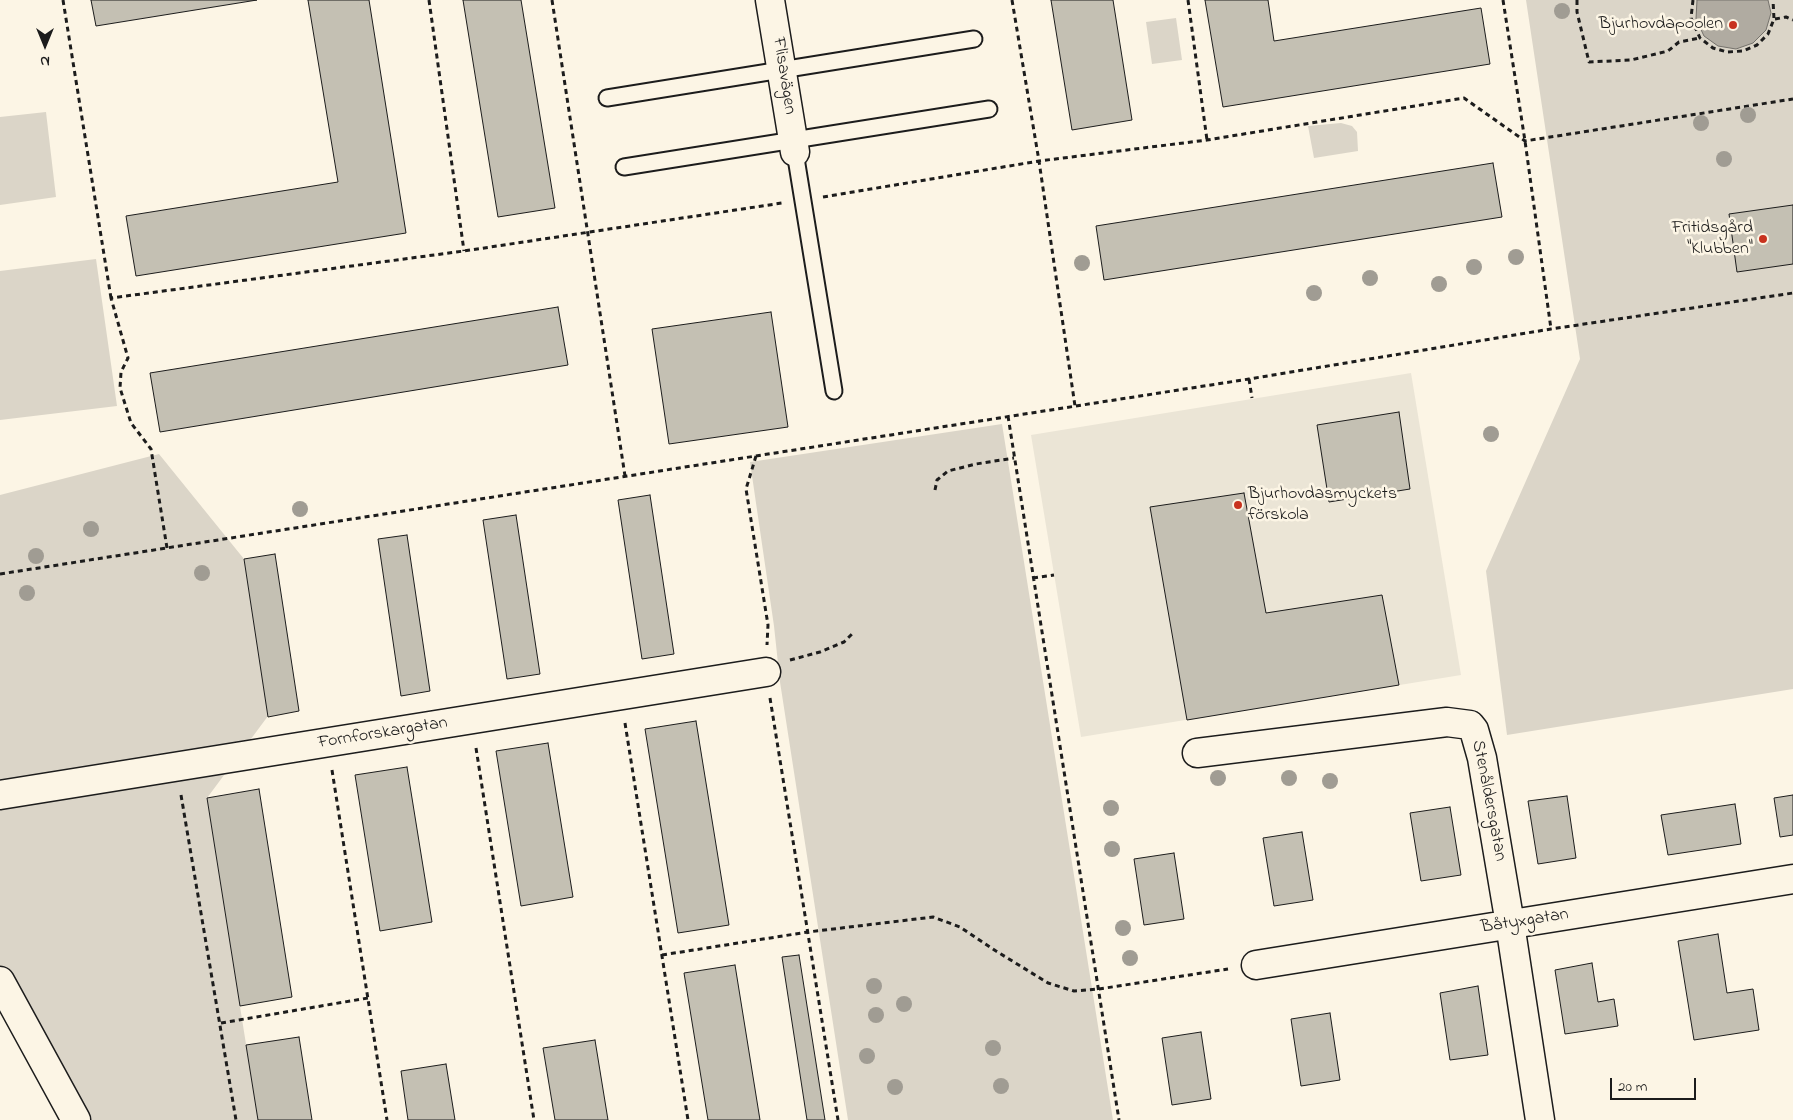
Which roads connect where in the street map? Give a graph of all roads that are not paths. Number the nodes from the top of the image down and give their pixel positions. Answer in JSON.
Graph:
{"nodes":[{"id":1,"x":770,"y":0,"type":"edge"},
{"id":2,"x":974,"y":39,"type":"dead end"},
{"id":3,"x":781,"y":70,"type":"junction"},
{"id":4,"x":607,"y":98,"type":"dead end"},
{"id":5,"x":989,"y":109,"type":"dead end"},
{"id":6,"x":794,"y":146,"type":"junction"},
{"id":7,"x":624,"y":167,"type":"dead end"},
{"id":8,"x":834,"y":391,"type":"dead end"},
{"id":9,"x":766,"y":672,"type":"road end"},
{"id":10,"x":1197,"y":753,"type":"dead end"},
{"id":11,"x":0,"y":795,"type":"edge"},
{"id":12,"x":1793,"y":879,"type":"edge"},
{"id":13,"x":1510,"y":924,"type":"junction"},
{"id":14,"x":1256,"y":965,"type":"road end"},
{"id":15,"x":0,"y":981,"type":"edge"},
{"id":16,"x":76,"y":1120,"type":"edge"},
{"id":17,"x":1540,"y":1120,"type":"edge"}],
"edges":[{"from":1,"to":3,"type":"street","name":"Flisavägen"},
{"from":2,"to":3,"type":"lane"},
{"from":3,"to":4,"type":"lane"},
{"from":3,"to":6,"type":"street","name":"Flisavägen"},
{"from":5,"to":6,"type":"lane"},
{"from":6,"to":7,"type":"lane"},
{"from":6,"to":8,"type":"lane"},
{"from":9,"to":11,"type":"street","name":"Fornforskargatan"},
{"from":10,"to":13,"type":"street","name":"Stenåldersgatan"},
{"from":12,"to":13,"type":"street","name":"Båtyxgatan"},
{"from":13,"to":14,"type":"street","name":"Båtyxgatan"},
{"from":13,"to":17,"type":"street","name":"Stenåldersgatan"},
{"from":15,"to":16,"type":"street"}]}
